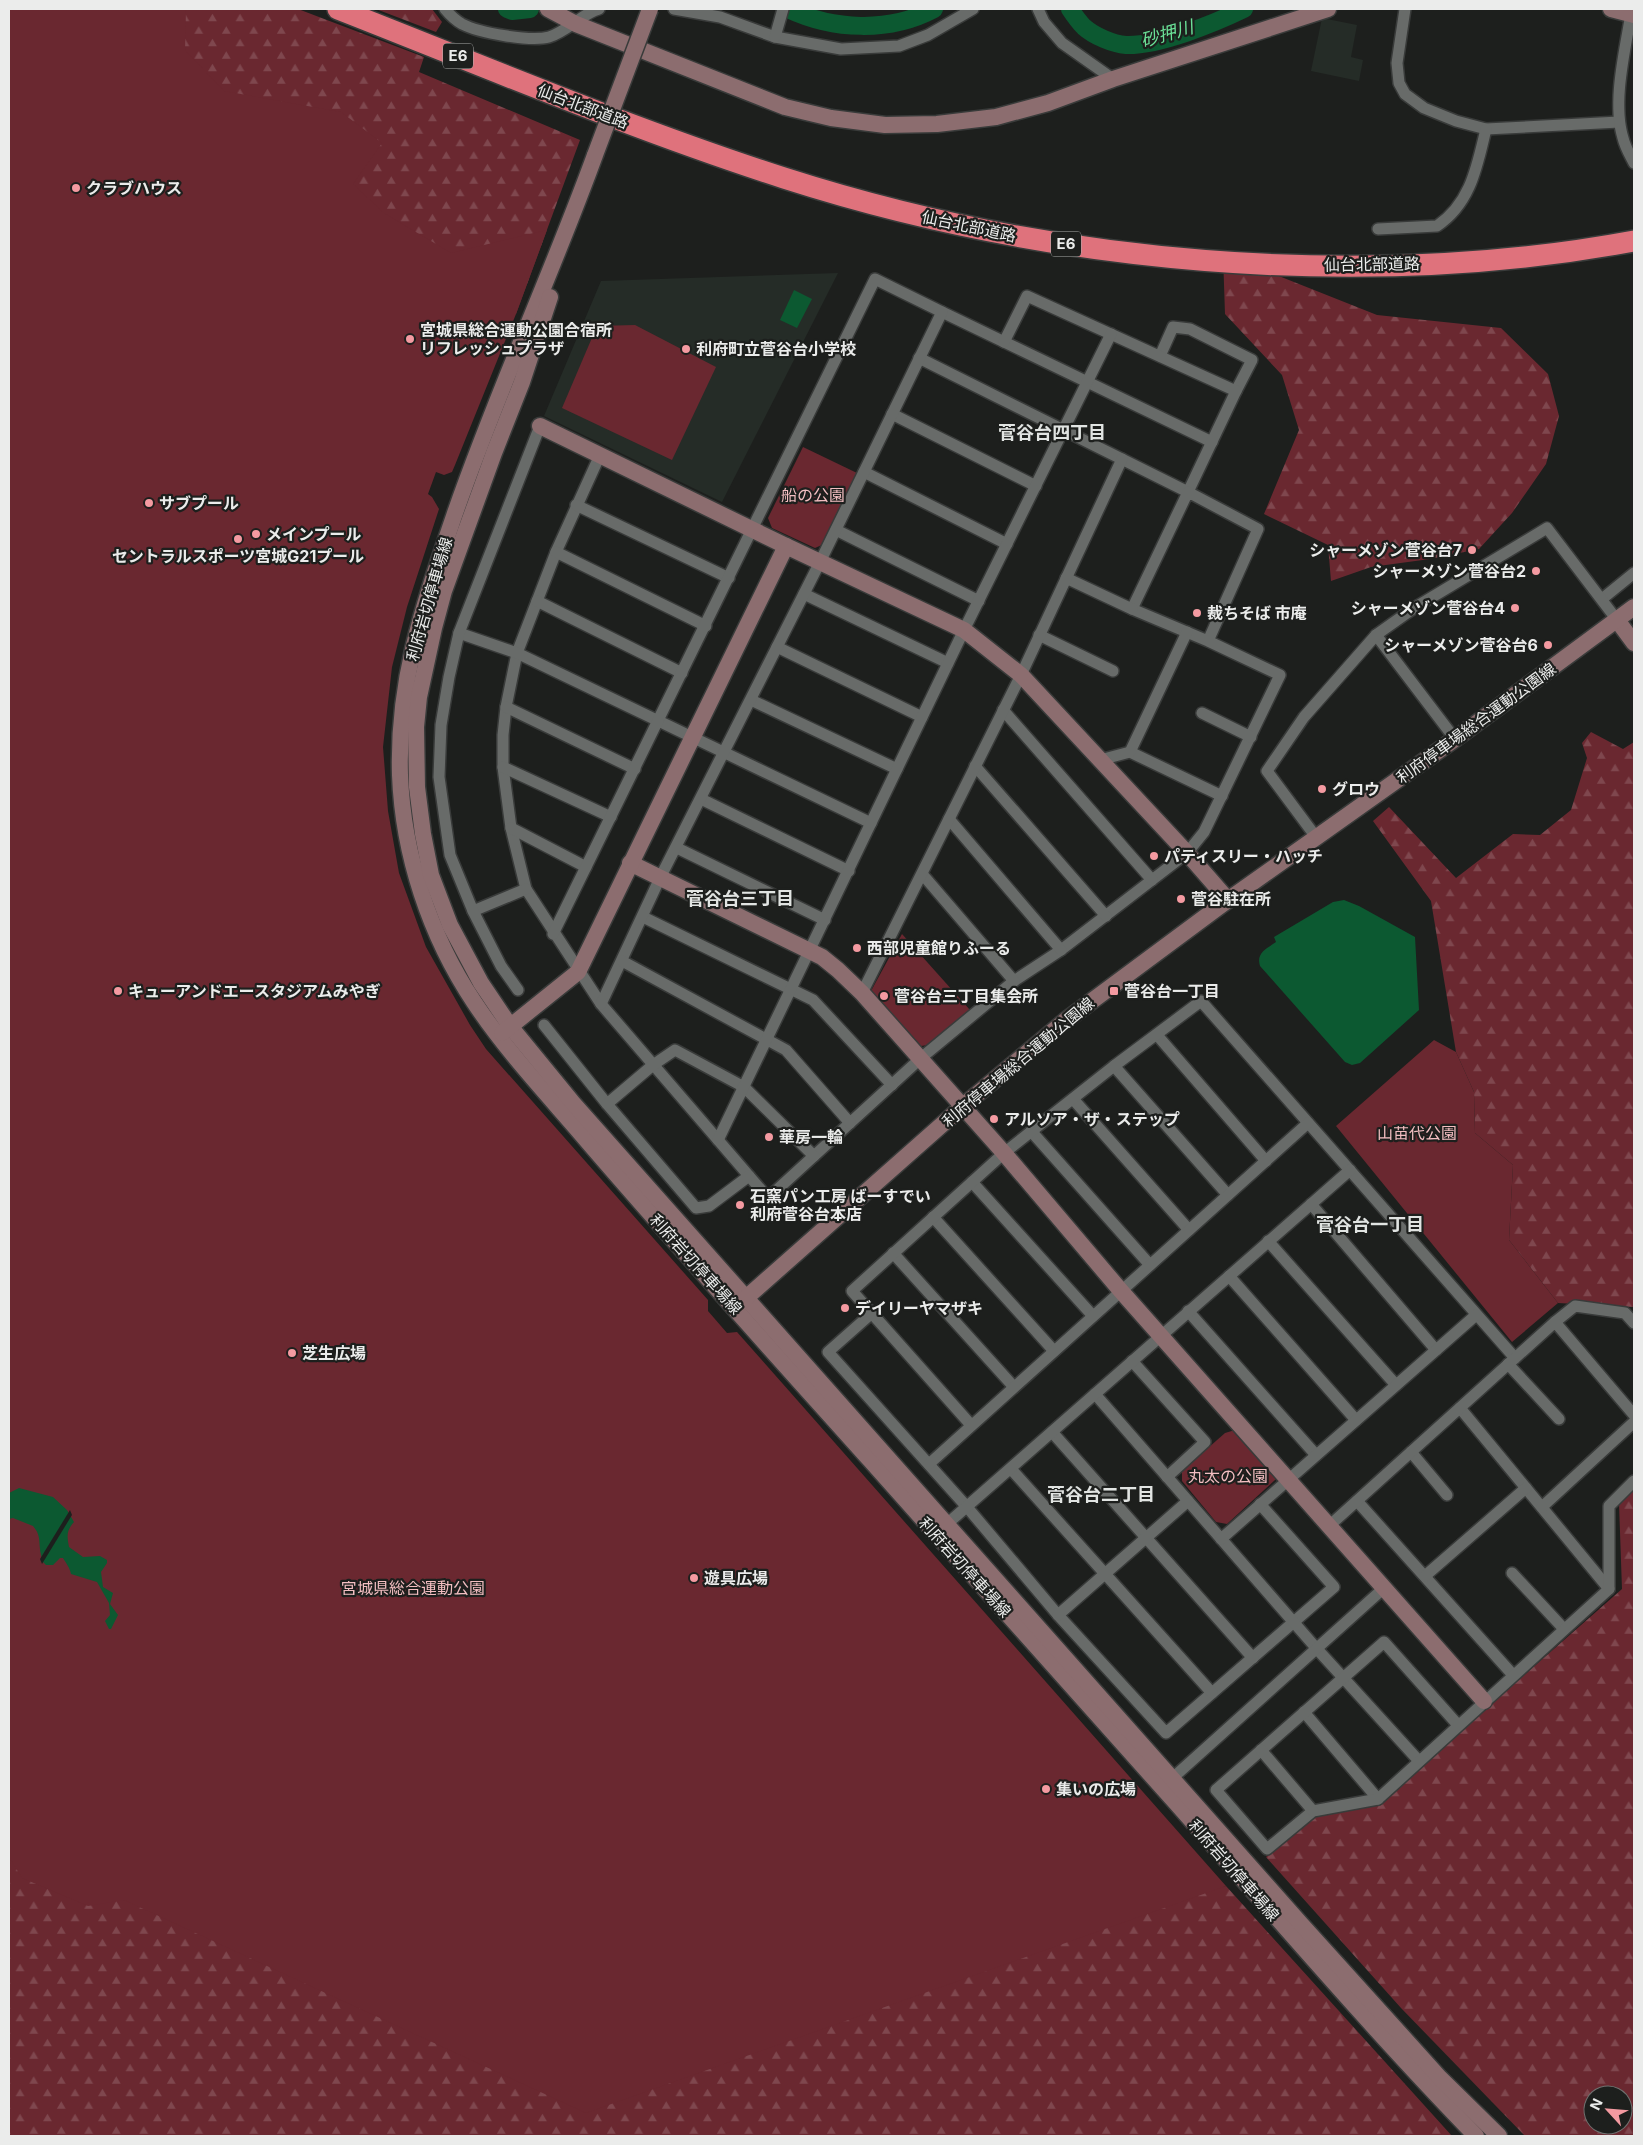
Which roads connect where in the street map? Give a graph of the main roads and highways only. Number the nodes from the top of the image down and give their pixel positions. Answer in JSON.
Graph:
{"nodes":[{"id":1,"x":338,"y":9,"type":"edge"},
{"id":2,"x":548,"y":9,"type":"edge"},
{"id":3,"x":650,"y":9,"type":"edge"},
{"id":4,"x":1328,"y":9,"type":"edge"},
{"id":5,"x":1611,"y":9,"type":"edge"},
{"id":6,"x":1632,"y":13,"type":"edge"},
{"id":7,"x":1625,"y":243,"type":"edge"},
{"id":8,"x":540,"y":426,"type":"road end"},
{"id":9,"x":786,"y":546,"type":"junction"},
{"id":10,"x":1634,"y":608,"type":"edge"},
{"id":11,"x":1617,"y":620,"type":"junction"},
{"id":12,"x":1634,"y":643,"type":"edge"},
{"id":13,"x":630,"y":863,"type":"junction"},
{"id":14,"x":1228,"y":900,"type":"junction"},
{"id":15,"x":504,"y":1031,"type":"junction"},
{"id":16,"x":963,"y":1106,"type":"junction"},
{"id":17,"x":740,"y":1303,"type":"junction"},
{"id":18,"x":1484,"y":1700,"type":"road end"},
{"id":19,"x":1167,"y":1783,"type":"junction"},
{"id":20,"x":1476,"y":2136,"type":"edge"},
{"id":21,"x":1499,"y":2136,"type":"edge"}],
"edges":[{"from":1,"to":7,"type":"highway","name":"仙台北部道路","number":"E6"},
{"from":2,"to":4,"type":"main road"},
{"from":3,"to":15,"type":"main road","name":"利府岩切停車場線","bridge":true},
{"from":5,"to":6,"type":"main road"},
{"from":8,"to":9,"type":"main road"},
{"from":9,"to":13,"type":"main road"},
{"from":9,"to":14,"type":"main road"},
{"from":10,"to":11,"type":"main road","name":"利府停車場総合運動公園線"},
{"from":11,"to":12,"type":"main road"},
{"from":11,"to":14,"type":"main road","name":"利府停車場総合運動公園線"},
{"from":13,"to":15,"type":"main road"},
{"from":13,"to":16,"type":"main road"},
{"from":14,"to":16,"type":"main road","name":"利府停車場総合運動公園線"},
{"from":15,"to":17,"type":"main road","name":"利府岩切停車場線"},
{"from":16,"to":17,"type":"main road","name":"利府停車場総合運動公園線"},
{"from":16,"to":18,"type":"main road"},
{"from":17,"to":19,"type":"main road","name":"利府岩切停車場線"},
{"from":17,"to":19,"type":"main road","name":"利府岩切停車場線"},
{"from":19,"to":20,"type":"main road","name":"利府岩切停車場線"},
{"from":19,"to":21,"type":"main road","name":"利府岩切停車場線"}]}
